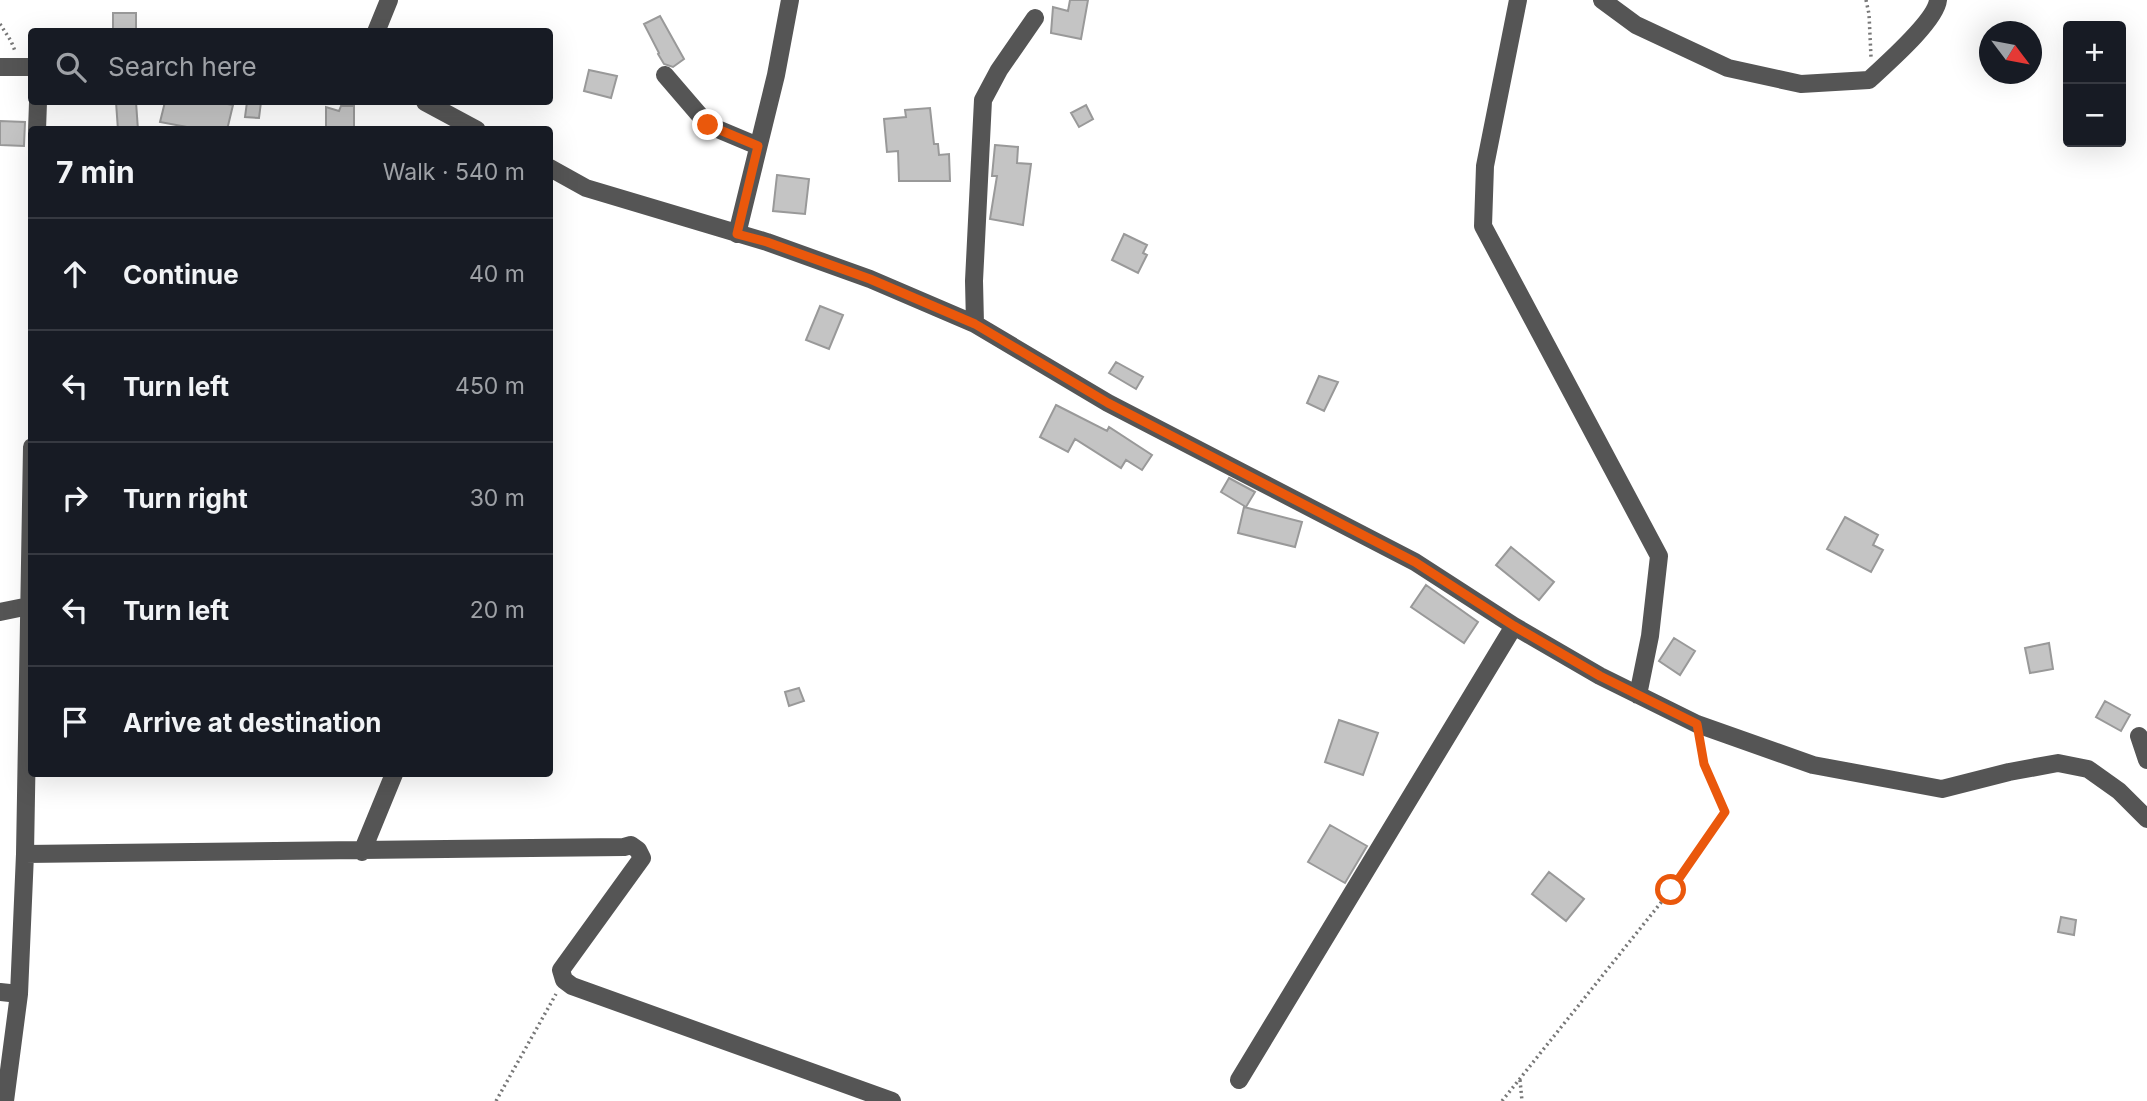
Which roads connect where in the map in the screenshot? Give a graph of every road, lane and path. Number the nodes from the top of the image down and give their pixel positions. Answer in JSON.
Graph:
{"nodes":[{"id":1,"x":389,"y":0,"type":"edge"},
{"id":2,"x":790,"y":0,"type":"edge"},
{"id":3,"x":1518,"y":0,"type":"edge"},
{"id":4,"x":1602,"y":0,"type":"edge"},
{"id":5,"x":1866,"y":0,"type":"edge"},
{"id":6,"x":1938,"y":0,"type":"edge"},
{"id":7,"x":1035,"y":18,"type":"dead end"},
{"id":8,"x":0,"y":24,"type":"edge"},
{"id":9,"x":378,"y":28,"type":"edge"},
{"id":10,"x":0,"y":67,"type":"edge"},
{"id":11,"x":26,"y":67,"type":"edge"},
{"id":12,"x":665,"y":75,"type":"dead end"},
{"id":13,"x":1870,"y":80,"type":"junction"},
{"id":14,"x":38,"y":105,"type":"edge"},
{"id":15,"x":431,"y":105,"type":"edge"},
{"id":16,"x":37,"y":126,"type":"edge"},
{"id":17,"x":470,"y":126,"type":"edge"},
{"id":18,"x":758,"y":146,"type":"junction"},
{"id":19,"x":553,"y":170,"type":"edge"},
{"id":20,"x":737,"y":234,"type":"junction"},
{"id":21,"x":975,"y":324,"type":"junction"},
{"id":22,"x":28,"y":606,"type":"edge"},
{"id":23,"x":0,"y":612,"type":"edge"},
{"id":24,"x":1514,"y":626,"type":"junction"},
{"id":25,"x":28,"y":668,"type":"edge"},
{"id":26,"x":1638,"y":695,"type":"junction"},
{"id":27,"x":1697,"y":724,"type":"junction"},
{"id":28,"x":2139,"y":736,"type":"dead end"},
{"id":29,"x":2147,"y":760,"type":"edge"},
{"id":30,"x":393,"y":777,"type":"edge"},
{"id":31,"x":2147,"y":818,"type":"edge"},
{"id":32,"x":362,"y":852,"type":"junction"},
{"id":33,"x":25,"y":855,"type":"junction"},
{"id":34,"x":564,"y":980,"type":"junction"},
{"id":35,"x":0,"y":992,"type":"edge"},
{"id":36,"x":19,"y":993,"type":"junction"},
{"id":37,"x":1239,"y":1080,"type":"dead end"},
{"id":38,"x":1520,"y":1080,"type":"junction"},
{"id":39,"x":5,"y":1101,"type":"edge"},
{"id":40,"x":496,"y":1101,"type":"edge"},
{"id":41,"x":892,"y":1101,"type":"edge"},
{"id":42,"x":1502,"y":1101,"type":"edge"},
{"id":43,"x":1522,"y":1101,"type":"edge"}],
"edges":[{"from":1,"to":9,"type":"street"},
{"from":2,"to":18,"type":"street"},
{"from":3,"to":26,"type":"street"},
{"from":4,"to":13,"type":"street"},
{"from":5,"to":13,"type":"path"},
{"from":6,"to":13,"type":"street"},
{"from":7,"to":21,"type":"street"},
{"from":8,"to":11,"type":"path"},
{"from":10,"to":11,"type":"street"},
{"from":12,"to":18,"type":"street"},
{"from":14,"to":16,"type":"street"},
{"from":15,"to":17,"type":"street"},
{"from":18,"to":20,"type":"street"},
{"from":19,"to":20,"type":"street"},
{"from":20,"to":21,"type":"street"},
{"from":21,"to":24,"type":"street"},
{"from":22,"to":23,"type":"street"},
{"from":24,"to":26,"type":"street"},
{"from":24,"to":37,"type":"street"},
{"from":25,"to":33,"type":"street"},
{"from":26,"to":27,"type":"street"},
{"from":27,"to":31,"type":"street"},
{"from":27,"to":38,"type":"path"},
{"from":28,"to":29,"type":"street"},
{"from":30,"to":32,"type":"street"},
{"from":32,"to":33,"type":"street"},
{"from":32,"to":34,"type":"street"},
{"from":33,"to":36,"type":"street"},
{"from":34,"to":40,"type":"path"},
{"from":34,"to":41,"type":"street"},
{"from":35,"to":36,"type":"street"},
{"from":36,"to":39,"type":"street"},
{"from":38,"to":42,"type":"path"},
{"from":38,"to":43,"type":"path"}]}
